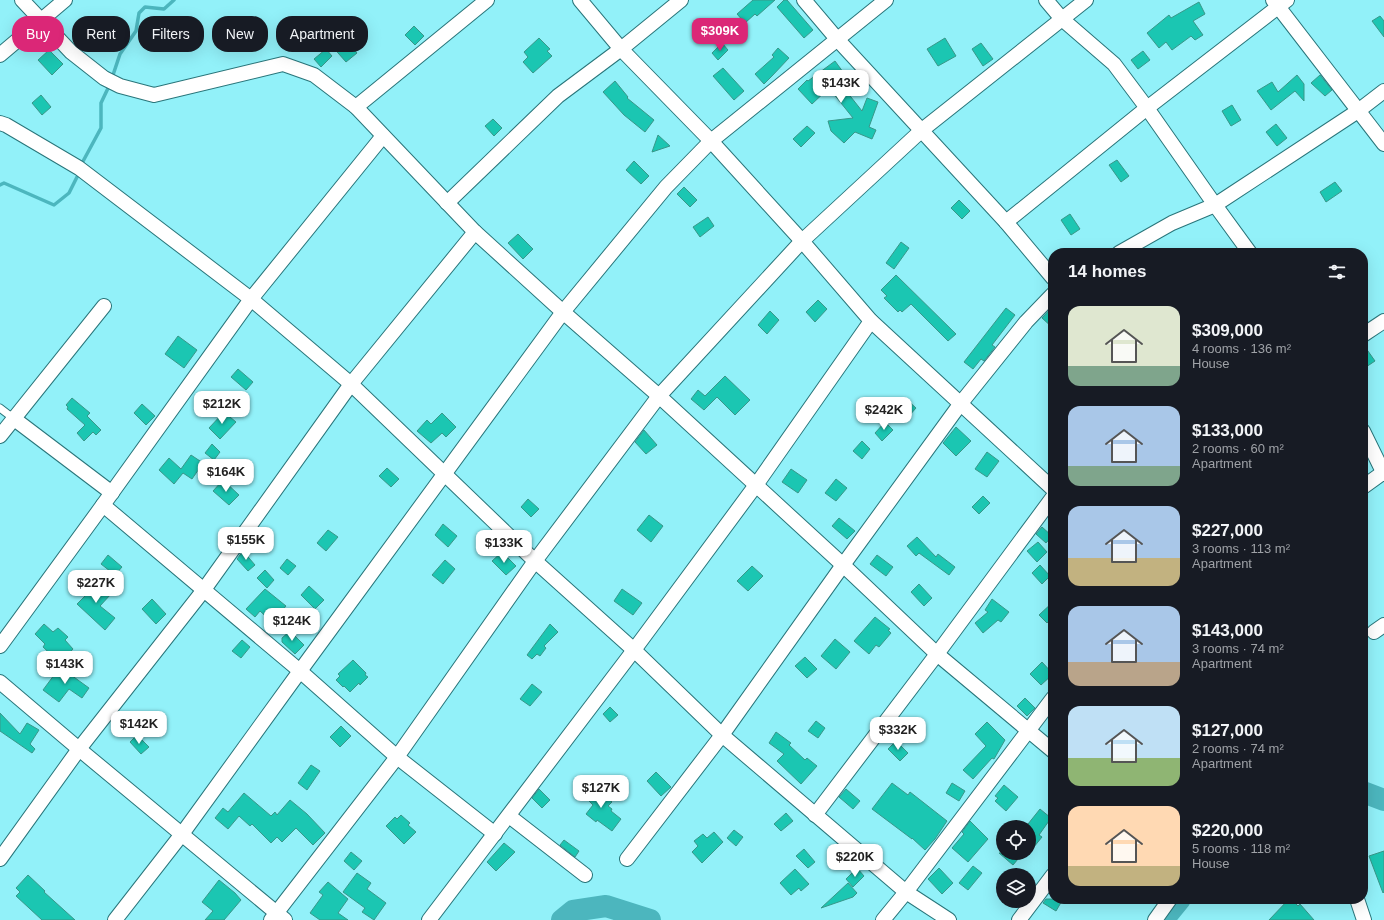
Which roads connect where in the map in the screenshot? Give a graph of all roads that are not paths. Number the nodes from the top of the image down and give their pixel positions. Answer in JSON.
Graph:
{"nodes":[{"id":1,"x":22,"y":0,"type":"edge"},
{"id":2,"x":65,"y":0,"type":"edge"},
{"id":3,"x":486,"y":0,"type":"edge"},
{"id":4,"x":580,"y":0,"type":"edge"},
{"id":5,"x":681,"y":0,"type":"edge"},
{"id":6,"x":804,"y":0,"type":"edge"},
{"id":7,"x":886,"y":0,"type":"edge"},
{"id":8,"x":1046,"y":0,"type":"edge"},
{"id":9,"x":1086,"y":0,"type":"edge"},
{"id":10,"x":1280,"y":2,"type":"edge"},
{"id":11,"x":37,"y":16,"type":"edge"},
{"id":12,"x":46,"y":16,"type":"edge"},
{"id":13,"x":1062,"y":19,"type":"junction"},
{"id":14,"x":837,"y":39,"type":"junction"},
{"id":15,"x":12,"y":45,"type":"edge"},
{"id":16,"x":64,"y":45,"type":"edge"},
{"id":17,"x":621,"y":49,"type":"junction"},
{"id":18,"x":0,"y":55,"type":"edge"},
{"id":19,"x":1384,"y":91,"type":"edge"},
{"id":20,"x":356,"y":107,"type":"junction"},
{"id":21,"x":1148,"y":108,"type":"junction"},
{"id":22,"x":1358,"y":111,"type":"junction"},
{"id":23,"x":0,"y":123,"type":"edge"},
{"id":24,"x":922,"y":130,"type":"junction"},
{"id":25,"x":383,"y":136,"type":"junction"},
{"id":26,"x":710,"y":141,"type":"junction"},
{"id":27,"x":1384,"y":144,"type":"edge"},
{"id":28,"x":446,"y":202,"type":"junction"},
{"id":29,"x":1215,"y":205,"type":"junction"},
{"id":30,"x":1006,"y":222,"type":"junction"},
{"id":31,"x":475,"y":232,"type":"junction"},
{"id":32,"x":802,"y":240,"type":"junction"},
{"id":33,"x":1129,"y":248,"type":"edge"},
{"id":34,"x":1246,"y":248,"type":"edge"},
{"id":35,"x":1048,"y":272,"type":"edge"},
{"id":36,"x":251,"y":299,"type":"junction"},
{"id":37,"x":1048,"y":299,"type":"edge"},
{"id":38,"x":104,"y":306,"type":"dead end"},
{"id":39,"x":563,"y":312,"type":"junction"},
{"id":40,"x":871,"y":321,"type":"junction"},
{"id":41,"x":1384,"y":321,"type":"edge"},
{"id":42,"x":1368,"y":332,"type":"edge"},
{"id":43,"x":351,"y":384,"type":"junction"},
{"id":44,"x":659,"y":396,"type":"junction"},
{"id":45,"x":961,"y":403,"type":"junction"},
{"id":46,"x":0,"y":408,"type":"edge"},
{"id":47,"x":13,"y":418,"type":"junction"},
{"id":48,"x":0,"y":436,"type":"edge"},
{"id":49,"x":1368,"y":441,"type":"edge"},
{"id":50,"x":1384,"y":473,"type":"edge"},
{"id":51,"x":445,"y":474,"type":"junction"},
{"id":52,"x":1048,"y":484,"type":"edge"},
{"id":53,"x":1368,"y":484,"type":"edge"},
{"id":54,"x":756,"y":485,"type":"junction"},
{"id":55,"x":112,"y":493,"type":"junction"},
{"id":56,"x":1048,"y":504,"type":"edge"},
{"id":57,"x":103,"y":505,"type":"junction"},
{"id":58,"x":535,"y":561,"type":"junction"},
{"id":59,"x":843,"y":564,"type":"junction"},
{"id":60,"x":203,"y":590,"type":"junction"},
{"id":61,"x":0,"y":646,"type":"edge"},
{"id":62,"x":634,"y":650,"type":"junction"},
{"id":63,"x":937,"y":654,"type":"junction"},
{"id":64,"x":300,"y":671,"type":"junction"},
{"id":65,"x":0,"y":682,"type":"edge"},
{"id":66,"x":1048,"y":704,"type":"edge"},
{"id":67,"x":1028,"y":730,"type":"junction"},
{"id":68,"x":722,"y":735,"type":"junction"},
{"id":69,"x":1048,"y":746,"type":"edge"},
{"id":70,"x":78,"y":749,"type":"junction"},
{"id":71,"x":397,"y":757,"type":"junction"},
{"id":72,"x":815,"y":815,"type":"junction"},
{"id":73,"x":509,"y":816,"type":"junction"},
{"id":74,"x":182,"y":834,"type":"junction"},
{"id":75,"x":495,"y":834,"type":"junction"},
{"id":76,"x":0,"y":858,"type":"edge"},
{"id":77,"x":627,"y":859,"type":"dead end"},
{"id":78,"x":585,"y":875,"type":"dead end"},
{"id":79,"x":1048,"y":882,"type":"edge"},
{"id":80,"x":906,"y":892,"type":"junction"},
{"id":81,"x":1166,"y":904,"type":"edge"},
{"id":82,"x":1359,"y":904,"type":"edge"},
{"id":83,"x":278,"y":918,"type":"edge"},
{"id":84,"x":115,"y":920,"type":"edge"},
{"id":85,"x":429,"y":920,"type":"edge"},
{"id":86,"x":883,"y":920,"type":"edge"},
{"id":87,"x":949,"y":920,"type":"edge"},
{"id":88,"x":1019,"y":920,"type":"edge"},
{"id":89,"x":1155,"y":920,"type":"edge"},
{"id":90,"x":1364,"y":920,"type":"edge"}],
"edges":[{"from":1,"to":11,"type":"street"},
{"from":2,"to":12,"type":"street"},
{"from":3,"to":20,"type":"street"},
{"from":4,"to":17,"type":"street"},
{"from":5,"to":17,"type":"street"},
{"from":6,"to":14,"type":"street"},
{"from":7,"to":14,"type":"street"},
{"from":8,"to":13,"type":"street"},
{"from":9,"to":13,"type":"street"},
{"from":10,"to":21,"type":"street"},
{"from":10,"to":22,"type":"street"},
{"from":13,"to":21,"type":"street"},
{"from":13,"to":24,"type":"street"},
{"from":14,"to":24,"type":"street"},
{"from":14,"to":26,"type":"street"},
{"from":15,"to":18,"type":"street"},
{"from":16,"to":20,"type":"street"},
{"from":17,"to":26,"type":"street"},
{"from":17,"to":28,"type":"street"},
{"from":19,"to":22,"type":"street"},
{"from":20,"to":25,"type":"street"},
{"from":21,"to":29,"type":"street"},
{"from":21,"to":30,"type":"street"},
{"from":22,"to":27,"type":"street"},
{"from":22,"to":29,"type":"street"},
{"from":23,"to":36,"type":"street"},
{"from":24,"to":30,"type":"street"},
{"from":24,"to":32,"type":"street"},
{"from":25,"to":28,"type":"street"},
{"from":25,"to":36,"type":"street"},
{"from":26,"to":32,"type":"street"},
{"from":26,"to":39,"type":"street"},
{"from":28,"to":31,"type":"street"},
{"from":29,"to":33,"type":"street"},
{"from":29,"to":34,"type":"street"},
{"from":30,"to":35,"type":"street"},
{"from":31,"to":39,"type":"street"},
{"from":31,"to":43,"type":"street"},
{"from":32,"to":40,"type":"street"},
{"from":32,"to":44,"type":"street"},
{"from":36,"to":43,"type":"street"},
{"from":36,"to":55,"type":"street"},
{"from":37,"to":45,"type":"street"},
{"from":38,"to":47,"type":"street"},
{"from":39,"to":44,"type":"street"},
{"from":39,"to":51,"type":"street"},
{"from":40,"to":45,"type":"street"},
{"from":40,"to":54,"type":"street"},
{"from":41,"to":42,"type":"street"},
{"from":43,"to":51,"type":"street"},
{"from":43,"to":60,"type":"street"},
{"from":44,"to":54,"type":"street"},
{"from":44,"to":58,"type":"street"},
{"from":45,"to":52,"type":"street"},
{"from":45,"to":59,"type":"street"},
{"from":46,"to":47,"type":"lane"},
{"from":47,"to":48,"type":"street"},
{"from":47,"to":55,"type":"street"},
{"from":49,"to":50,"type":"street"},
{"from":50,"to":53,"type":"street"},
{"from":51,"to":58,"type":"street"},
{"from":51,"to":64,"type":"street"},
{"from":54,"to":59,"type":"street"},
{"from":54,"to":62,"type":"street"},
{"from":55,"to":57,"type":"street"},
{"from":56,"to":63,"type":"street"},
{"from":57,"to":60,"type":"street"},
{"from":57,"to":61,"type":"street"},
{"from":58,"to":62,"type":"street"},
{"from":58,"to":71,"type":"street"},
{"from":59,"to":63,"type":"street"},
{"from":59,"to":68,"type":"street"},
{"from":60,"to":64,"type":"street"},
{"from":60,"to":70,"type":"street"},
{"from":62,"to":68,"type":"street"},
{"from":62,"to":73,"type":"street"},
{"from":63,"to":67,"type":"street"},
{"from":63,"to":72,"type":"street"},
{"from":64,"to":71,"type":"street"},
{"from":64,"to":74,"type":"street"},
{"from":65,"to":70,"type":"street"},
{"from":66,"to":67,"type":"street"},
{"from":67,"to":69,"type":"street"},
{"from":67,"to":80,"type":"street"},
{"from":68,"to":72,"type":"street"},
{"from":68,"to":77,"type":"street"},
{"from":70,"to":74,"type":"street"},
{"from":70,"to":76,"type":"street"},
{"from":71,"to":75,"type":"street"},
{"from":71,"to":83,"type":"street"},
{"from":72,"to":80,"type":"street"},
{"from":73,"to":75,"type":"street"},
{"from":73,"to":78,"type":"street"},
{"from":74,"to":83,"type":"street"},
{"from":74,"to":84,"type":"street"},
{"from":75,"to":85,"type":"street"},
{"from":79,"to":88,"type":"street"},
{"from":80,"to":86,"type":"street"},
{"from":80,"to":87,"type":"street"},
{"from":81,"to":89,"type":"street"},
{"from":82,"to":90,"type":"street"}]}
